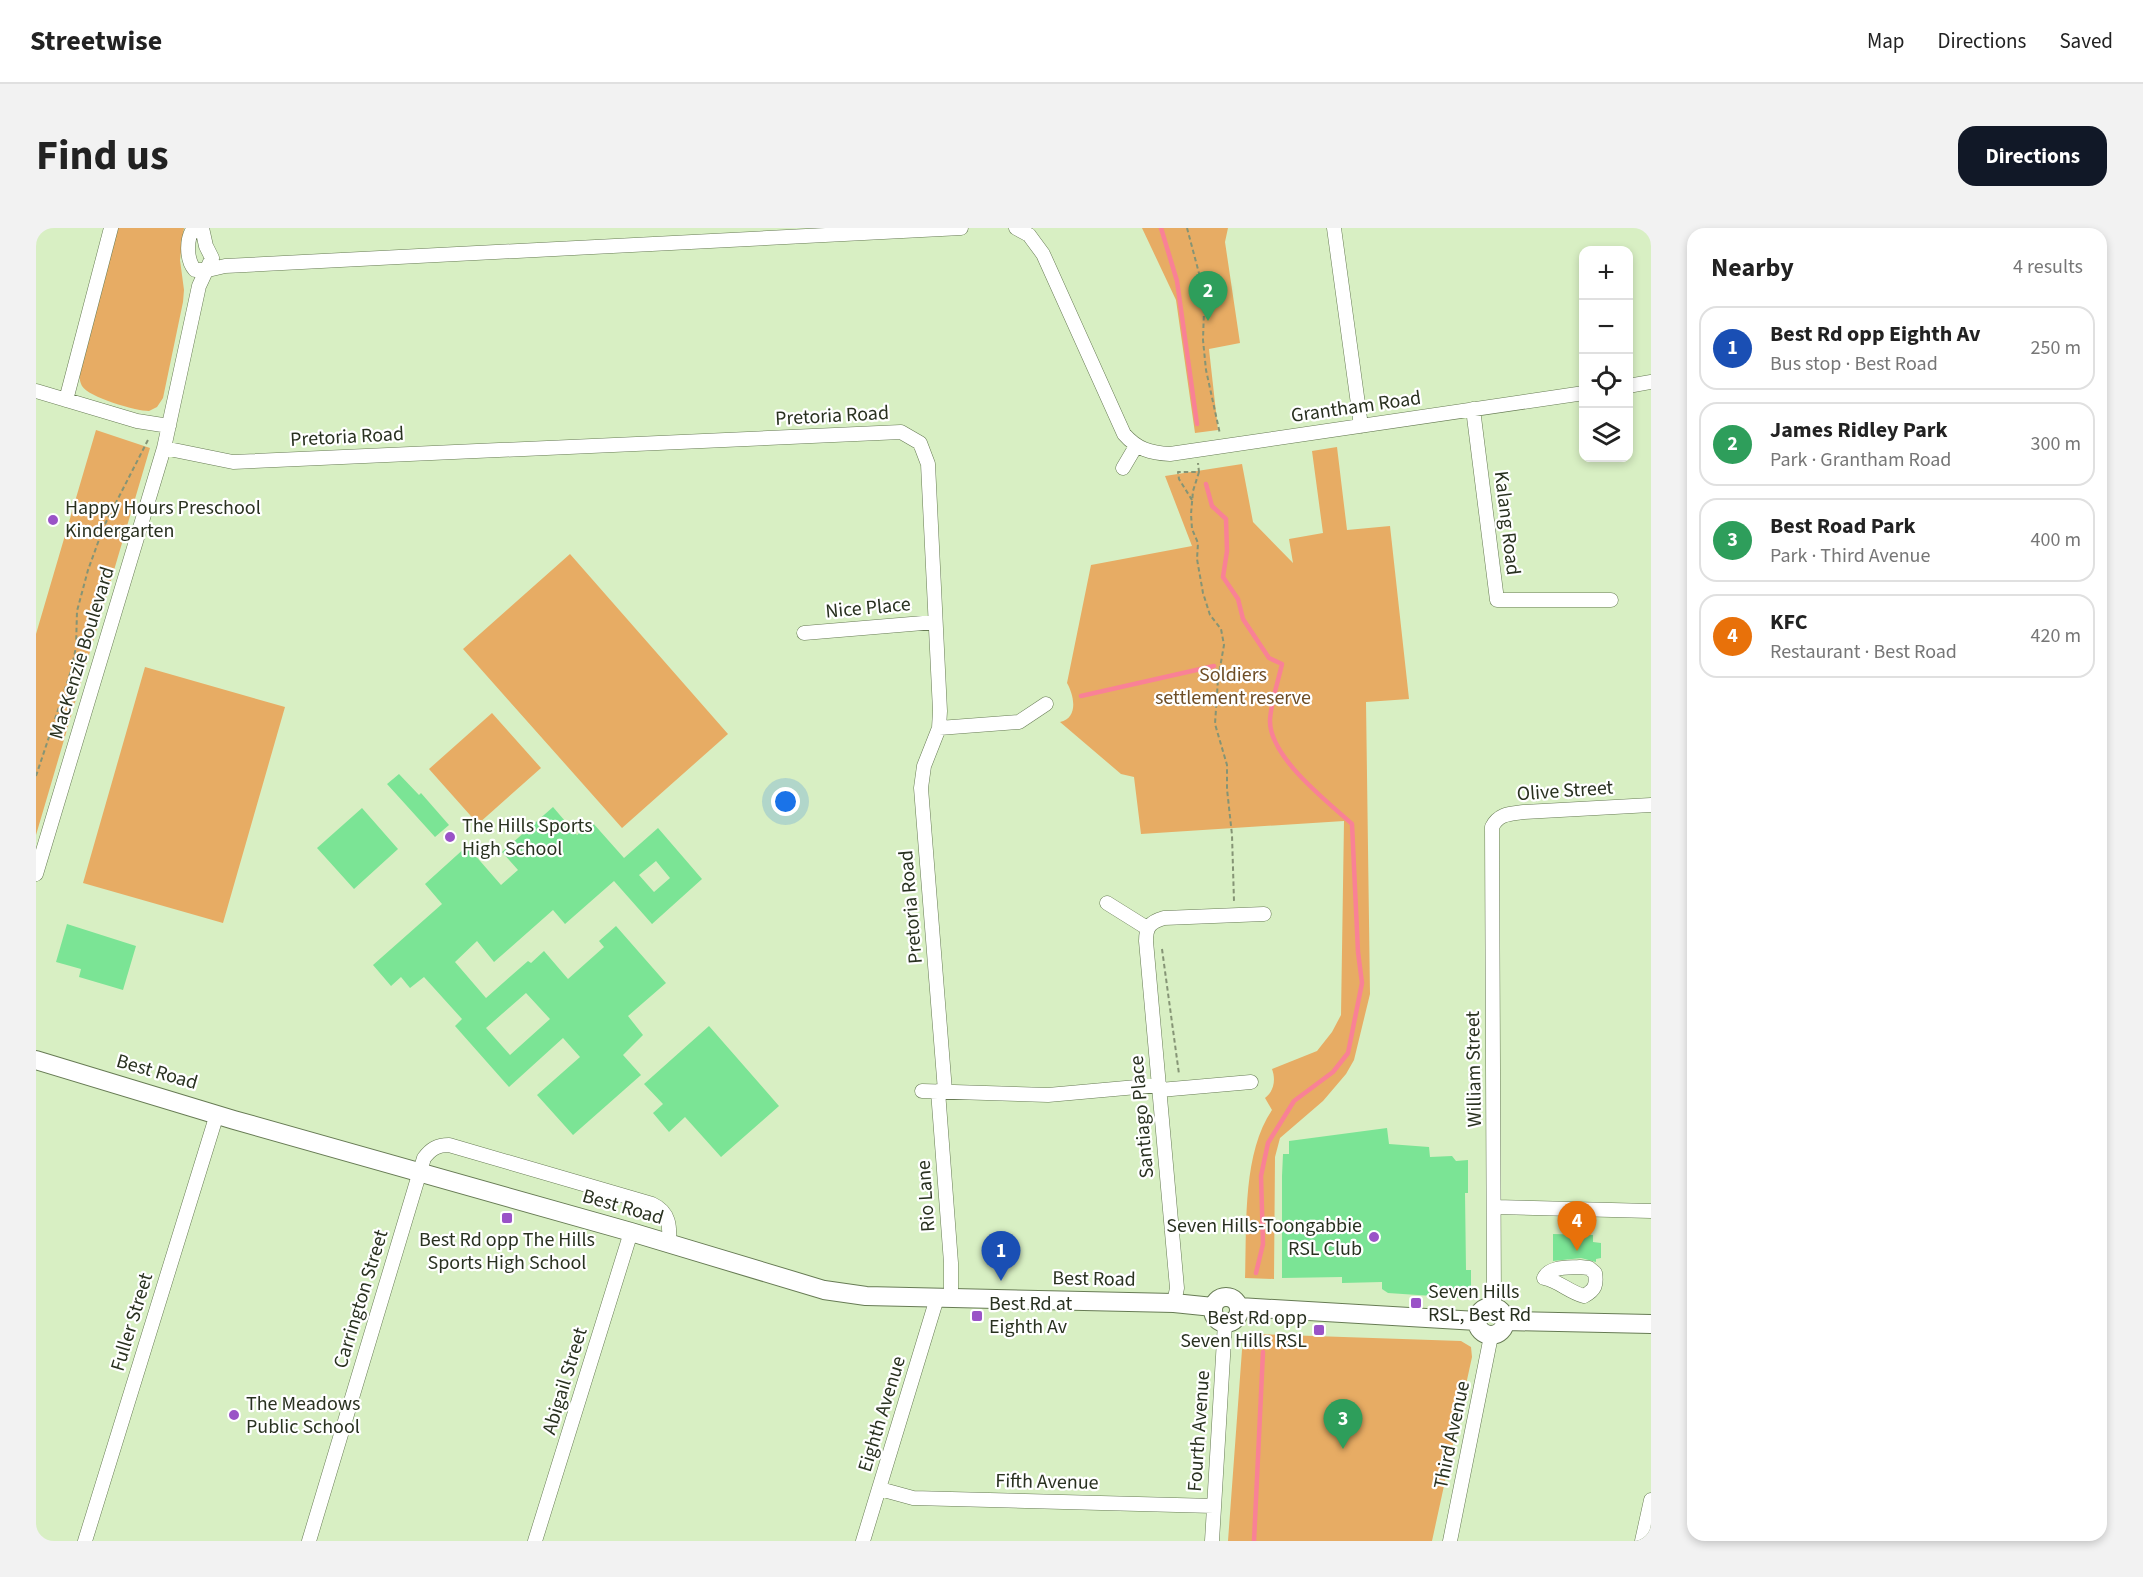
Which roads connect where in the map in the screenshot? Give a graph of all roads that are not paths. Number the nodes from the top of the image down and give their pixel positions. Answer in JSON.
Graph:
{"nodes":[{"id":1,"x":111,"y":228,"type":"edge"},
{"id":2,"x":194,"y":228,"type":"edge"},
{"id":3,"x":202,"y":228,"type":"edge"},
{"id":4,"x":961,"y":228,"type":"edge"},
{"id":5,"x":1016,"y":228,"type":"edge"},
{"id":6,"x":1334,"y":228,"type":"edge"},
{"id":7,"x":823,"y":231,"type":"edge"},
{"id":8,"x":208,"y":270,"type":"junction"},
{"id":9,"x":1651,"y":382,"type":"edge"},
{"id":10,"x":1633,"y":385,"type":"edge"},
{"id":11,"x":36,"y":391,"type":"edge"},
{"id":12,"x":1579,"y":394,"type":"edge"},
{"id":13,"x":66,"y":400,"type":"junction"},
{"id":14,"x":1473,"y":409,"type":"junction"},
{"id":15,"x":162,"y":425,"type":"junction"},
{"id":16,"x":1361,"y":426,"type":"junction"},
{"id":17,"x":1136,"y":446,"type":"junction"},
{"id":18,"x":164,"y":448,"type":"junction"},
{"id":19,"x":1123,"y":468,"type":"dead end"},
{"id":20,"x":1611,"y":600,"type":"dead end"},
{"id":21,"x":935,"y":622,"type":"junction"},
{"id":22,"x":804,"y":633,"type":"dead end"},
{"id":23,"x":1046,"y":704,"type":"dead end"},
{"id":24,"x":939,"y":728,"type":"junction"},
{"id":25,"x":1651,"y":806,"type":"edge"},
{"id":26,"x":1491,"y":831,"type":"joint"},
{"id":27,"x":36,"y":874,"type":"edge"},
{"id":28,"x":1107,"y":903,"type":"dead end"},
{"id":29,"x":1264,"y":914,"type":"dead end"},
{"id":30,"x":1147,"y":928,"type":"junction"},
{"id":31,"x":36,"y":1060,"type":"edge"},
{"id":32,"x":1251,"y":1082,"type":"dead end"},
{"id":33,"x":1159,"y":1088,"type":"junction"},
{"id":34,"x":922,"y":1091,"type":"dead end"},
{"id":35,"x":942,"y":1091,"type":"junction"},
{"id":36,"x":218,"y":1114,"type":"junction"},
{"id":37,"x":420,"y":1172,"type":"junction"},
{"id":38,"x":1495,"y":1207,"type":"junction"},
{"id":39,"x":1651,"y":1211,"type":"edge"},
{"id":40,"x":631,"y":1232,"type":"junction"},
{"id":41,"x":669,"y":1244,"type":"junction"},
{"id":42,"x":944,"y":1298,"type":"junction"},
{"id":43,"x":1174,"y":1302,"type":"junction"},
{"id":44,"x":1213,"y":1307,"type":"junction"},
{"id":45,"x":1239,"y":1307,"type":"junction"},
{"id":46,"x":1500,"y":1314,"type":"junction"},
{"id":47,"x":1477,"y":1321,"type":"junction"},
{"id":48,"x":1225,"y":1323,"type":"junction"},
{"id":49,"x":1651,"y":1324,"type":"edge"},
{"id":50,"x":1491,"y":1336,"type":"junction"},
{"id":51,"x":880,"y":1489,"type":"junction"},
{"id":52,"x":1651,"y":1500,"type":"edge"},
{"id":53,"x":1214,"y":1506,"type":"junction"},
{"id":54,"x":85,"y":1541,"type":"edge"},
{"id":55,"x":309,"y":1541,"type":"edge"},
{"id":56,"x":535,"y":1541,"type":"edge"},
{"id":57,"x":864,"y":1541,"type":"edge"},
{"id":58,"x":1212,"y":1541,"type":"edge"},
{"id":59,"x":1450,"y":1541,"type":"edge"},
{"id":60,"x":1642,"y":1541,"type":"edge"}],
"edges":[{"from":1,"to":13,"type":"street"},
{"from":2,"to":8,"type":"street"},
{"from":3,"to":8,"type":"street","name":"MacKenzie Boulevard"},
{"from":4,"to":7,"type":"street"},
{"from":5,"to":17,"type":"street"},
{"from":6,"to":16,"type":"street"},
{"from":7,"to":8,"type":"street"},
{"from":8,"to":15,"type":"street","name":"MacKenzie Boulevard"},
{"from":9,"to":10,"type":"street"},
{"from":11,"to":13,"type":"street"},
{"from":12,"to":14,"type":"street","name":"Grantham Road"},
{"from":13,"to":15,"type":"street"},
{"from":14,"to":16,"type":"street","name":"Grantham Road"},
{"from":14,"to":20,"type":"street","name":"Kalang Road"},
{"from":15,"to":18,"type":"street","name":"MacKenzie Boulevard"},
{"from":16,"to":17,"type":"street","name":"Grantham Road"},
{"from":17,"to":19,"type":"street"},
{"from":18,"to":21,"type":"street","name":"Pretoria Road"},
{"from":18,"to":27,"type":"street","name":"MacKenzie Boulevard"},
{"from":21,"to":22,"type":"street","name":"Nice Place"},
{"from":21,"to":24,"type":"street","name":"Pretoria Road"},
{"from":23,"to":24,"type":"street"},
{"from":24,"to":35,"type":"street","name":"Pretoria Road"},
{"from":25,"to":26,"type":"street","name":"Olive Street"},
{"from":26,"to":38,"type":"street","name":"William Street"},
{"from":28,"to":30,"type":"street"},
{"from":29,"to":30,"type":"street"},
{"from":30,"to":33,"type":"street","name":"Santiago Place"},
{"from":31,"to":36,"type":"main road","name":"Best Road"},
{"from":32,"to":33,"type":"street"},
{"from":33,"to":35,"type":"street"},
{"from":33,"to":43,"type":"street","name":"Santiago Place"},
{"from":34,"to":35,"type":"street"},
{"from":35,"to":42,"type":"street","name":"Rio Lane"},
{"from":36,"to":37,"type":"main road","name":"Best Road"},
{"from":36,"to":54,"type":"street","name":"Fuller Street"},
{"from":37,"to":40,"type":"main road","name":"Best Road"},
{"from":37,"to":41,"type":"street","name":"Carrington Street"},
{"from":37,"to":55,"type":"street","name":"Carrington Street"},
{"from":38,"to":39,"type":"street"},
{"from":38,"to":46,"type":"street","name":"William Street"},
{"from":40,"to":41,"type":"main road","name":"Best Road"},
{"from":40,"to":56,"type":"street","name":"Abigail Street"},
{"from":41,"to":42,"type":"main road","name":"Best Road"},
{"from":42,"to":43,"type":"main road","name":"Best Road"},
{"from":42,"to":51,"type":"street","name":"Eighth Avenue"},
{"from":43,"to":44,"type":"main road","name":"Best Road"},
{"from":44,"to":45,"type":"main road"},
{"from":44,"to":48,"type":"main road"},
{"from":45,"to":47,"type":"main road"},
{"from":45,"to":48,"type":"main road"},
{"from":46,"to":47,"type":"main road"},
{"from":46,"to":49,"type":"main road"},
{"from":46,"to":50,"type":"main road"},
{"from":47,"to":50,"type":"main road"},
{"from":48,"to":53,"type":"street","name":"Fourth Avenue"},
{"from":50,"to":59,"type":"street","name":"Third Avenue"},
{"from":51,"to":53,"type":"street","name":"Fifth Avenue"},
{"from":51,"to":57,"type":"street","name":"Eighth Avenue"},
{"from":52,"to":60,"type":"street"},
{"from":53,"to":58,"type":"street","name":"Fourth Avenue"}]}
